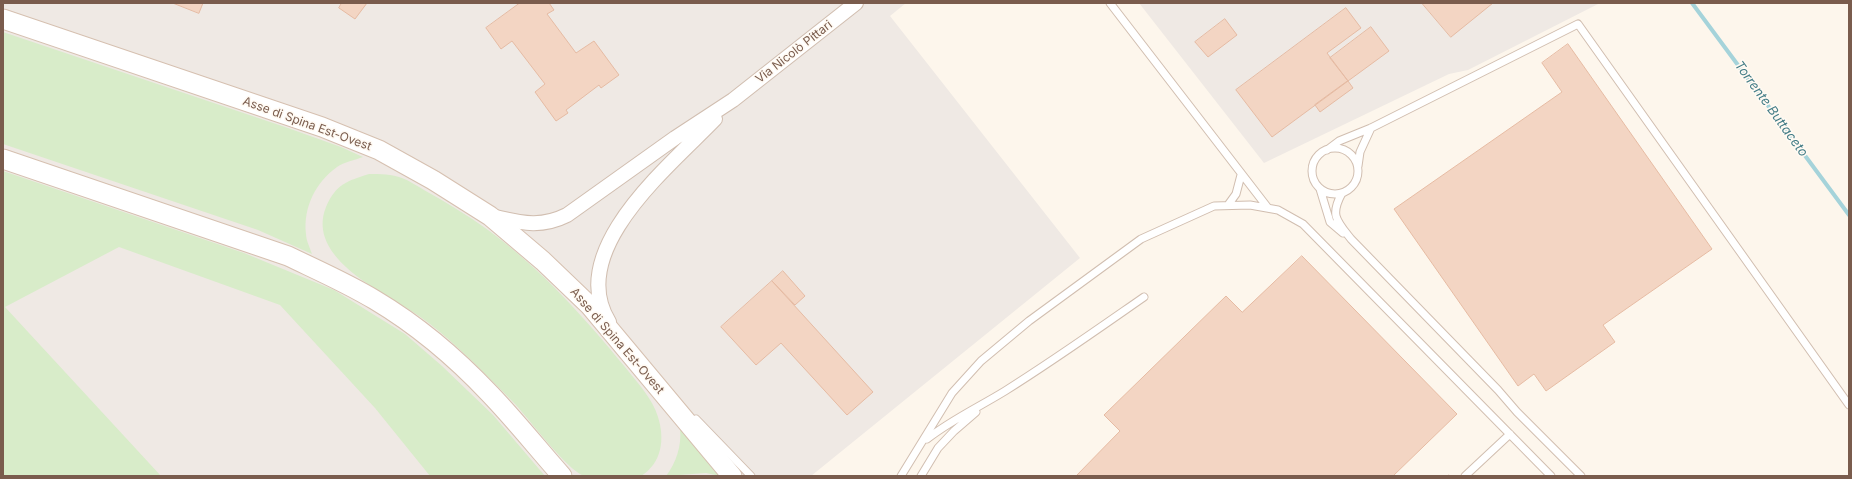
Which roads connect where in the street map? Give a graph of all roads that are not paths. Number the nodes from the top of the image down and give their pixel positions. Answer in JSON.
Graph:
{"nodes":[{"id":1,"x":856,"y":3,"type":"edge"},
{"id":2,"x":1110,"y":3,"type":"edge"},
{"id":3,"x":3,"y":19,"type":"edge"},
{"id":4,"x":733,"y":100,"type":"junction"},
{"id":5,"x":1370,"y":128,"type":"junction"},
{"id":6,"x":1327,"y":150,"type":"junction"},
{"id":7,"x":3,"y":159,"type":"edge"},
{"id":8,"x":1358,"y":168,"type":"junction"},
{"id":9,"x":1241,"y":175,"type":"junction"},
{"id":10,"x":1320,"y":189,"type":"junction"},
{"id":11,"x":1342,"y":193,"type":"junction"},
{"id":12,"x":1228,"y":205,"type":"junction"},
{"id":13,"x":1268,"y":208,"type":"junction"},
{"id":14,"x":490,"y":216,"type":"junction"},
{"id":15,"x":1351,"y":239,"type":"junction"},
{"id":16,"x":1144,"y":297,"type":"dead end"},
{"id":17,"x":625,"y":347,"type":"junction"},
{"id":18,"x":649,"y":377,"type":"junction"},
{"id":19,"x":671,"y":390,"type":"dead end"},
{"id":20,"x":992,"y":399,"type":"junction"},
{"id":21,"x":1849,"y":405,"type":"edge"},
{"id":22,"x":692,"y":413,"type":"dead end"},
{"id":23,"x":1510,"y":434,"type":"junction"},
{"id":24,"x":922,"y":442,"type":"junction"},
{"id":25,"x":562,"y":476,"type":"edge"},
{"id":26,"x":732,"y":476,"type":"edge"},
{"id":27,"x":751,"y":476,"type":"edge"},
{"id":28,"x":901,"y":476,"type":"edge"},
{"id":29,"x":921,"y":476,"type":"edge"},
{"id":30,"x":1465,"y":476,"type":"edge"},
{"id":31,"x":1551,"y":476,"type":"edge"},
{"id":32,"x":1581,"y":476,"type":"edge"}],
"edges":[{"from":1,"to":4,"type":"street","name":"Via Nicolò Pittari"},
{"from":2,"to":9,"type":"lane"},
{"from":3,"to":14,"type":"main road","name":"Asse di Spina Est-Ovest"},
{"from":4,"to":14,"type":"street"},
{"from":4,"to":17,"type":"street"},
{"from":5,"to":6,"type":"lane"},
{"from":5,"to":8,"type":"lane"},
{"from":5,"to":21,"type":"lane"},
{"from":6,"to":8,"type":"lane"},
{"from":6,"to":10,"type":"lane"},
{"from":7,"to":25,"type":"main road"},
{"from":8,"to":11,"type":"lane"},
{"from":9,"to":12,"type":"lane"},
{"from":9,"to":13,"type":"lane"},
{"from":10,"to":11,"type":"lane"},
{"from":10,"to":15,"type":"lane"},
{"from":11,"to":15,"type":"lane"},
{"from":12,"to":13,"type":"lane"},
{"from":12,"to":24,"type":"lane"},
{"from":13,"to":23,"type":"lane"},
{"from":14,"to":17,"type":"main road","name":"Asse di Spina Est-Ovest"},
{"from":15,"to":32,"type":"lane"},
{"from":16,"to":20,"type":"lane"},
{"from":17,"to":18,"type":"main road","name":"Asse di Spina Est-Ovest"},
{"from":18,"to":19,"type":"lane"},
{"from":18,"to":26,"type":"main road","name":"Asse di Spina Est-Ovest"},
{"from":20,"to":24,"type":"lane"},
{"from":20,"to":29,"type":"lane"},
{"from":22,"to":27,"type":"lane"},
{"from":23,"to":30,"type":"lane"},
{"from":23,"to":31,"type":"lane"},
{"from":24,"to":28,"type":"lane"}]}
